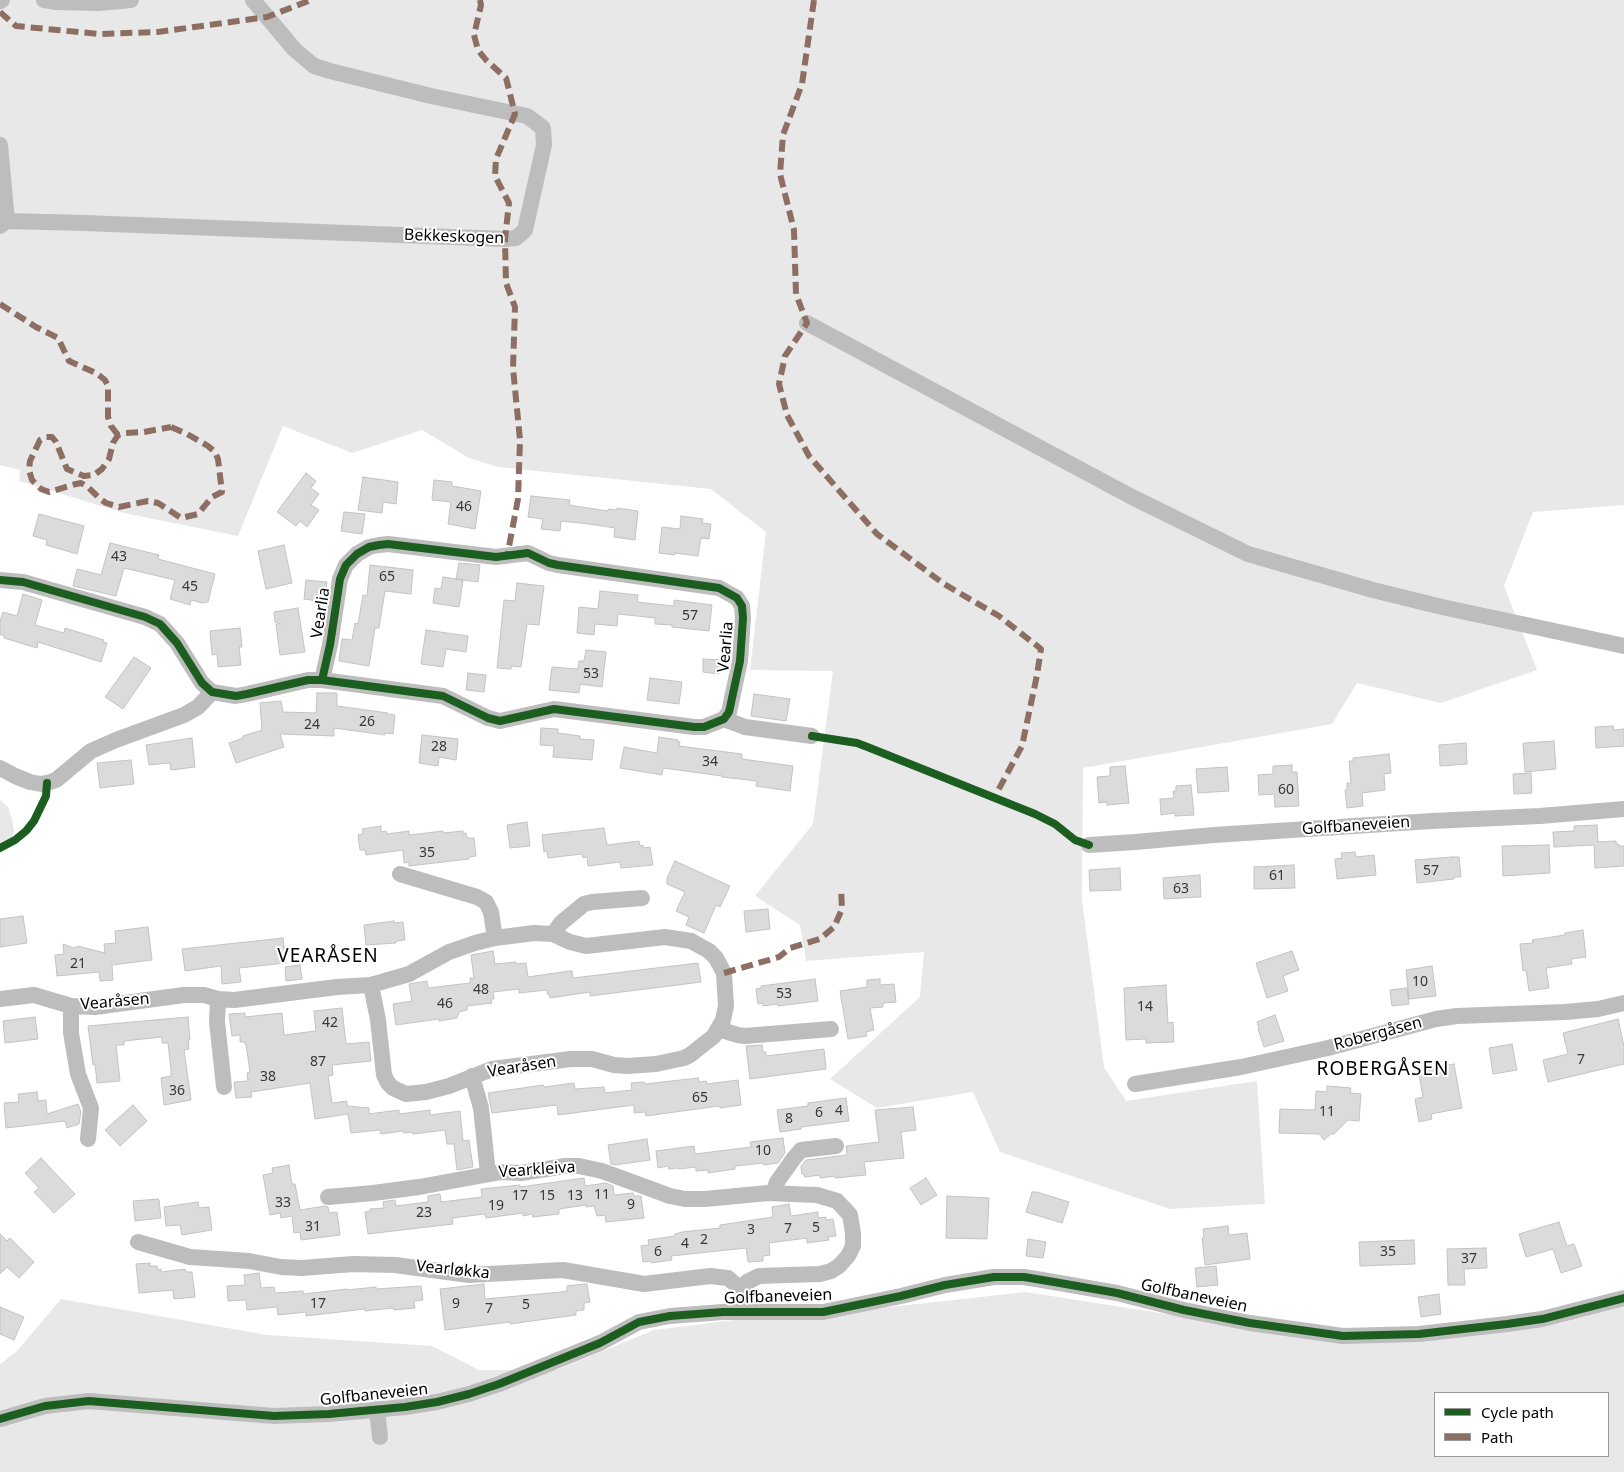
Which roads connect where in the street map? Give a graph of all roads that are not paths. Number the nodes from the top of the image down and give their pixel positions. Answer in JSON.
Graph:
{"nodes":[{"id":1,"x":44,"y":0,"type":"edge"},
{"id":2,"x":131,"y":0,"type":"edge"},
{"id":3,"x":253,"y":0,"type":"edge"},
{"id":4,"x":0,"y":145,"type":"edge"},
{"id":5,"x":3,"y":223,"type":"edge"},
{"id":6,"x":807,"y":323,"type":"dead end"},
{"id":7,"x":0,"y":580,"type":"edge"},
{"id":8,"x":1624,"y":646,"type":"edge"},
{"id":9,"x":322,"y":680,"type":"junction"},
{"id":10,"x":212,"y":692,"type":"junction"},
{"id":11,"x":724,"y":719,"type":"junction"},
{"id":12,"x":812,"y":736,"type":"dead end"},
{"id":13,"x":0,"y":768,"type":"edge"},
{"id":14,"x":1624,"y":809,"type":"edge"},
{"id":15,"x":1089,"y":845,"type":"dead end"},
{"id":16,"x":400,"y":874,"type":"dead end"},
{"id":17,"x":642,"y":898,"type":"dead end"},
{"id":18,"x":552,"y":934,"type":"junction"},
{"id":19,"x":496,"y":938,"type":"junction"},
{"id":20,"x":371,"y":985,"type":"junction"},
{"id":21,"x":0,"y":999,"type":"edge"},
{"id":22,"x":218,"y":999,"type":"junction"},
{"id":23,"x":1624,"y":1003,"type":"edge"},
{"id":24,"x":71,"y":1006,"type":"junction"},
{"id":25,"x":718,"y":1028,"type":"junction"},
{"id":26,"x":831,"y":1029,"type":"dead end"},
{"id":27,"x":472,"y":1076,"type":"junction"},
{"id":28,"x":1135,"y":1084,"type":"dead end"},
{"id":29,"x":224,"y":1087,"type":"dead end"},
{"id":30,"x":88,"y":1139,"type":"dead end"},
{"id":31,"x":836,"y":1146,"type":"dead end"},
{"id":32,"x":488,"y":1174,"type":"junction"},
{"id":33,"x":773,"y":1193,"type":"junction"},
{"id":34,"x":328,"y":1197,"type":"dead end"},
{"id":35,"x":138,"y":1242,"type":"dead end"},
{"id":36,"x":741,"y":1289,"type":"junction"},
{"id":37,"x":1624,"y":1298,"type":"edge"},
{"id":38,"x":742,"y":1312,"type":"junction"},
{"id":39,"x":377,"y":1409,"type":"junction"},
{"id":40,"x":0,"y":1419,"type":"edge"},
{"id":41,"x":380,"y":1437,"type":"dead end"}],
"edges":[{"from":1,"to":2,"type":"street"},
{"from":3,"to":5,"type":"street","name":"Bekkeskogen"},
{"from":4,"to":5,"type":"street","name":"Bekkeskogen"},
{"from":6,"to":8,"type":"street"},
{"from":7,"to":10,"type":"street"},
{"from":9,"to":10,"type":"street"},
{"from":9,"to":11,"type":"street"},
{"from":9,"to":11,"type":"street","name":"Vearlia"},
{"from":10,"to":13,"type":"street"},
{"from":11,"to":12,"type":"street"},
{"from":14,"to":15,"type":"street","name":"Golfbaneveien"},
{"from":16,"to":19,"type":"street"},
{"from":17,"to":18,"type":"street"},
{"from":18,"to":19,"type":"street","name":"Vearåsen"},
{"from":18,"to":25,"type":"street","name":"Vearåsen"},
{"from":19,"to":20,"type":"street","name":"Vearåsen"},
{"from":20,"to":22,"type":"street","name":"Vearåsen"},
{"from":20,"to":27,"type":"street","name":"Vearåsen"},
{"from":21,"to":24,"type":"street","name":"Vearåsen"},
{"from":22,"to":24,"type":"street","name":"Vearåsen"},
{"from":22,"to":29,"type":"street"},
{"from":23,"to":28,"type":"street","name":"Robergåsen"},
{"from":24,"to":30,"type":"street","name":"Vearåsen"},
{"from":25,"to":26,"type":"street"},
{"from":25,"to":27,"type":"street","name":"Vearåsen"},
{"from":27,"to":32,"type":"street"},
{"from":31,"to":33,"type":"street"},
{"from":32,"to":33,"type":"street","name":"Vearkleiva"},
{"from":32,"to":34,"type":"street","name":"Vearkleiva"},
{"from":33,"to":36,"type":"street","name":"Vearkleiva"},
{"from":35,"to":36,"type":"street","name":"Vearløkka"},
{"from":36,"to":38,"type":"street"},
{"from":37,"to":38,"type":"street","name":"Golfbaneveien"},
{"from":38,"to":39,"type":"street","name":"Golfbaneveien"},
{"from":39,"to":40,"type":"street","name":"Golfbaneveien"},
{"from":39,"to":41,"type":"street"}]}
